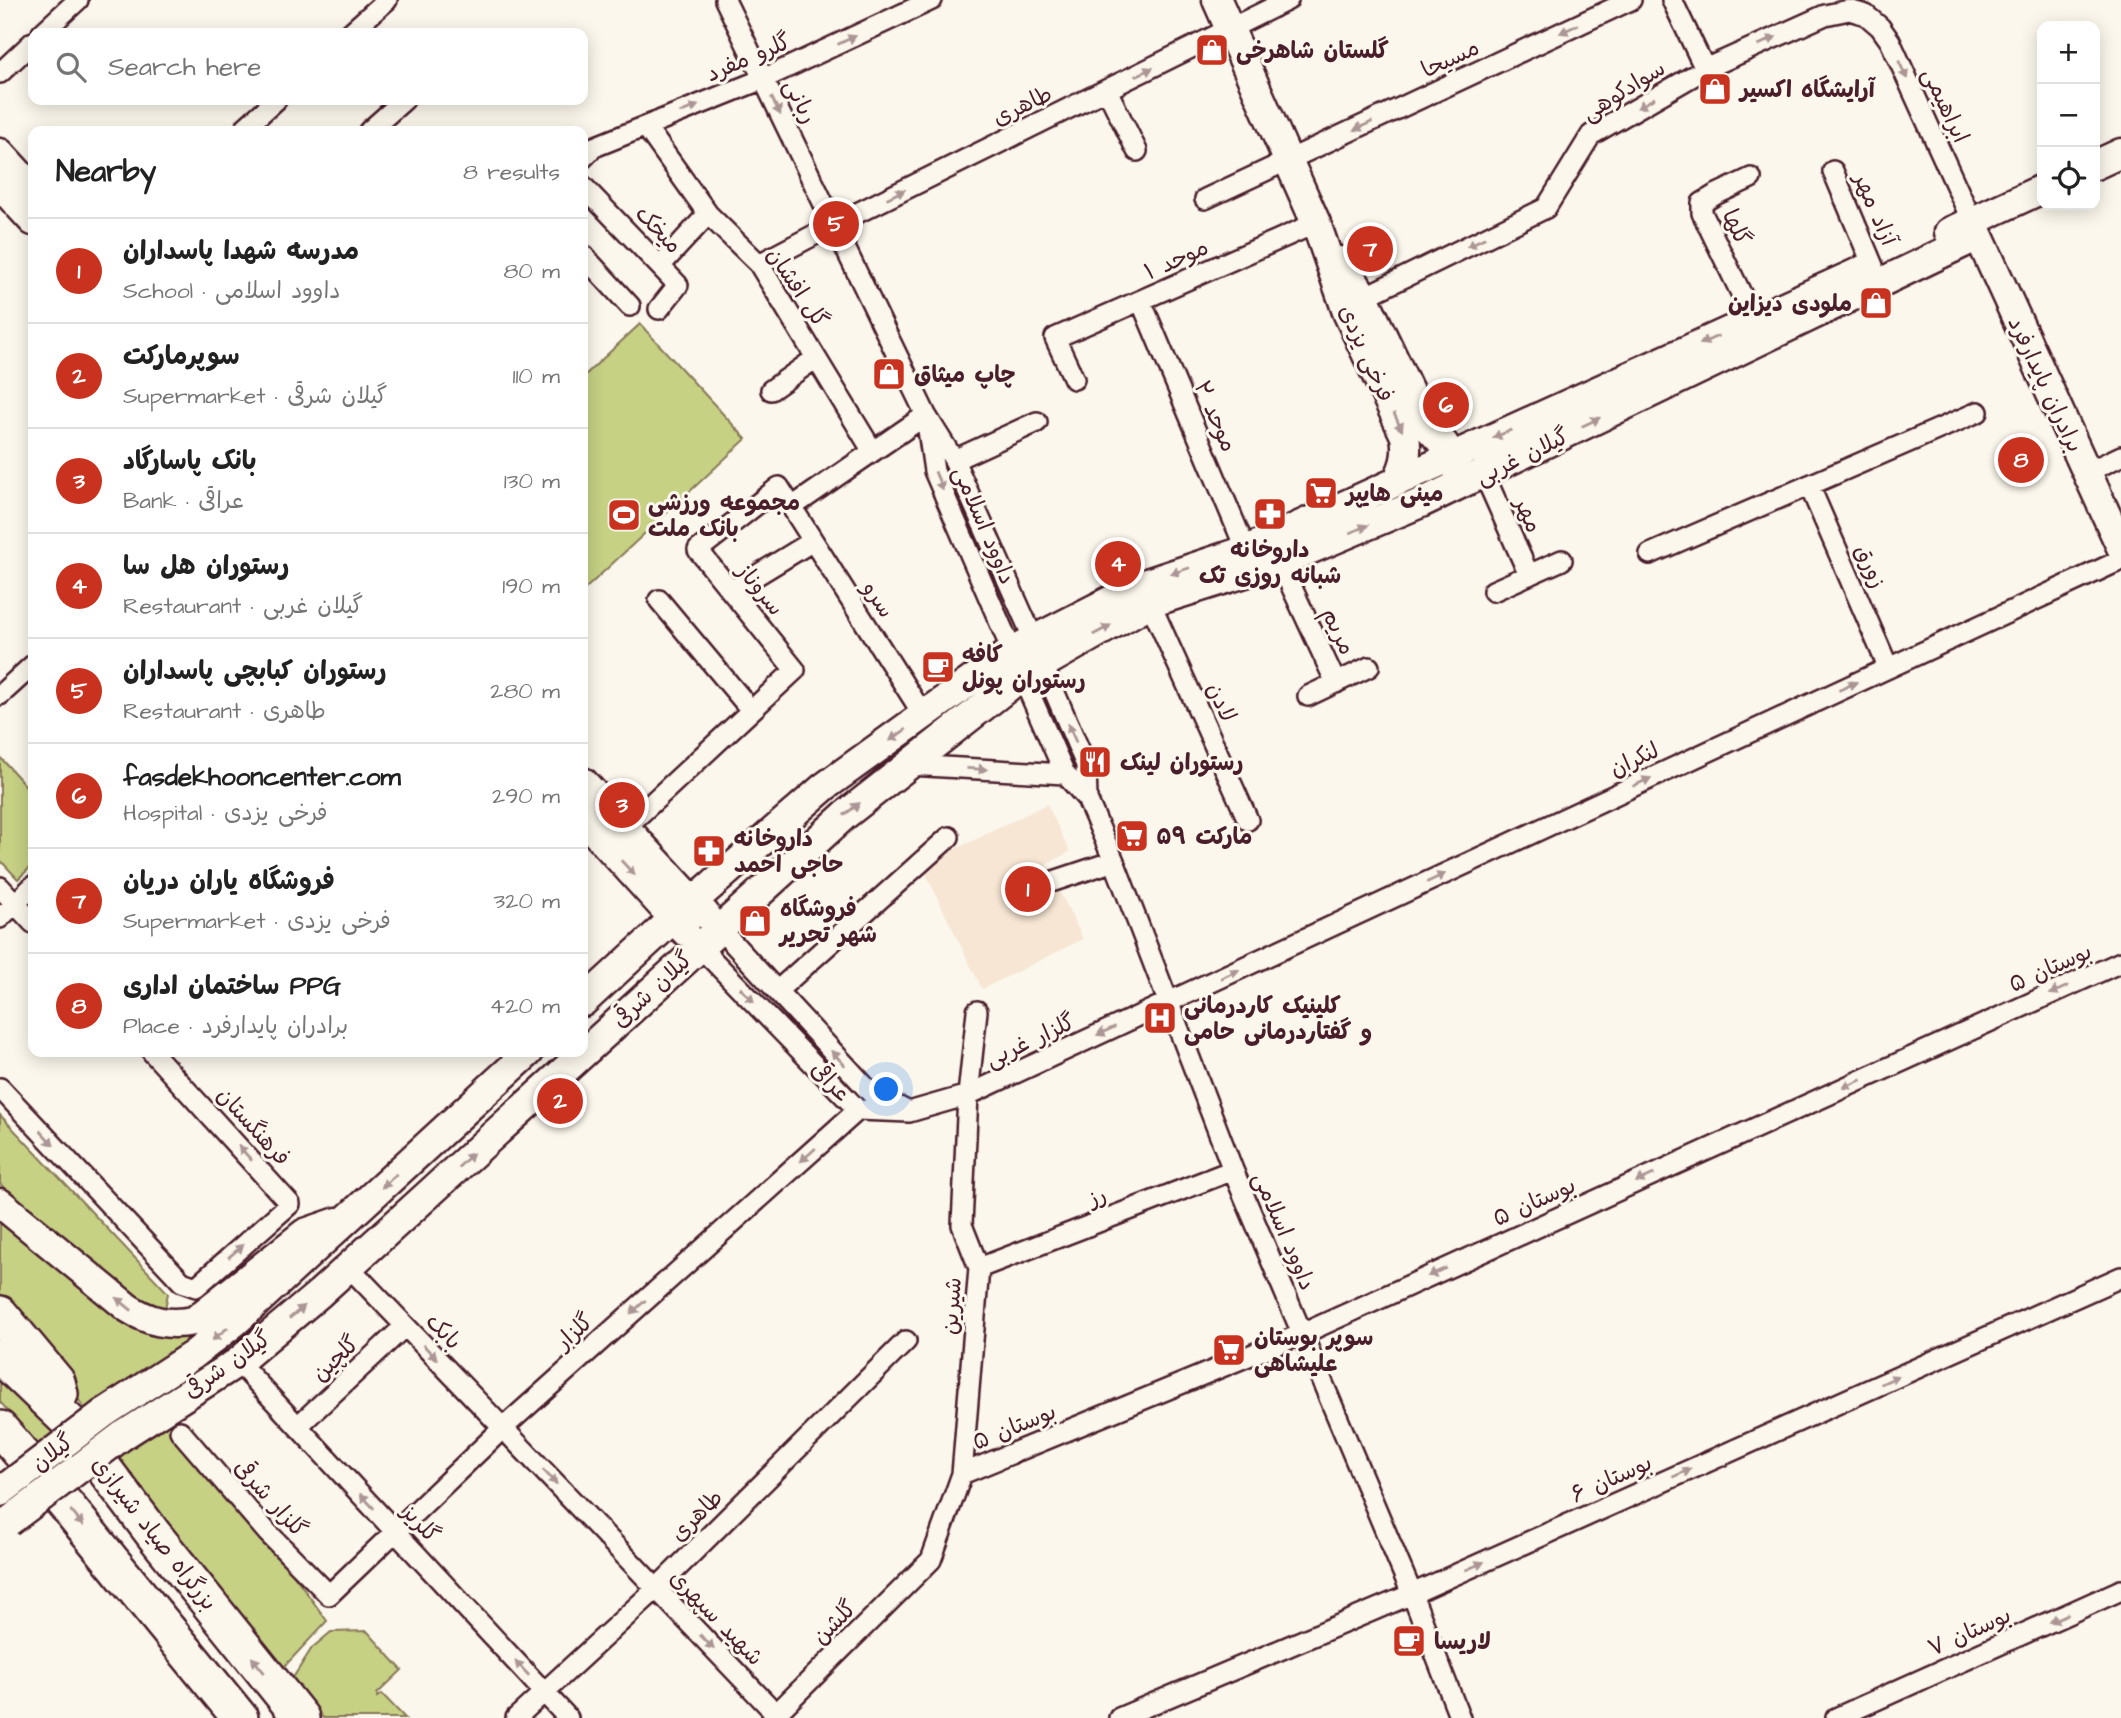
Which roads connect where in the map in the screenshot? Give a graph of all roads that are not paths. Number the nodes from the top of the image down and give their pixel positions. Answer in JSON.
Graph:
{"nodes":[{"id":1,"x":78,"y":0,"type":"edge"},
{"id":2,"x":387,"y":0,"type":"edge"},
{"id":3,"x":725,"y":0,"type":"edge"},
{"id":4,"x":932,"y":0,"type":"edge"},
{"id":5,"x":1217,"y":0,"type":"edge"},
{"id":6,"x":1289,"y":0,"type":"edge"},
{"id":7,"x":1631,"y":0,"type":"edge"},
{"id":8,"x":1672,"y":0,"type":"edge"},
{"id":9,"x":1866,"y":15,"type":"joint"},
{"id":10,"x":48,"y":28,"type":"edge"},
{"id":11,"x":356,"y":28,"type":"edge"},
{"id":12,"x":1230,"y":29,"type":"junction"},
{"id":13,"x":28,"y":47,"type":"edge"},
{"id":14,"x":1705,"y":69,"type":"junction"},
{"id":15,"x":0,"y":73,"type":"edge"},
{"id":16,"x":763,"y":79,"type":"junction"},
{"id":17,"x":1107,"y":90,"type":"junction"},
{"id":18,"x":271,"y":105,"type":"edge"},
{"id":19,"x":398,"y":105,"type":"edge"},
{"id":20,"x":251,"y":126,"type":"edge"},
{"id":21,"x":375,"y":126,"type":"edge"},
{"id":22,"x":646,"y":127,"type":"junction"},
{"id":23,"x":1137,"y":151,"type":"dead end"},
{"id":24,"x":0,"y":153,"type":"edge"},
{"id":25,"x":588,"y":153,"type":"edge"},
{"id":26,"x":2121,"y":153,"type":"edge"},
{"id":27,"x":1290,"y":160,"type":"junction"},
{"id":28,"x":2100,"y":163,"type":"edge"},
{"id":29,"x":1833,"y":171,"type":"dead end"},
{"id":30,"x":1751,"y":178,"type":"dead end"},
{"id":31,"x":28,"y":184,"type":"edge"},
{"id":32,"x":0,"y":185,"type":"edge"},
{"id":33,"x":588,"y":191,"type":"edge"},
{"id":34,"x":2037,"y":192,"type":"edge"},
{"id":35,"x":1205,"y":200,"type":"dead end"},
{"id":36,"x":708,"y":215,"type":"junction"},
{"id":37,"x":28,"y":216,"type":"edge"},
{"id":38,"x":1316,"y":223,"type":"junction"},
{"id":39,"x":835,"y":224,"type":"junction"},
{"id":40,"x":1975,"y":229,"type":"junction"},
{"id":41,"x":588,"y":260,"type":"edge"},
{"id":42,"x":759,"y":264,"type":"junction"},
{"id":43,"x":660,"y":266,"type":"junction"},
{"id":44,"x":1873,"y":266,"type":"junction"},
{"id":45,"x":1364,"y":297,"type":"junction"},
{"id":46,"x":1141,"y":301,"type":"junction"},
{"id":47,"x":630,"y":306,"type":"dead end"},
{"id":48,"x":659,"y":309,"type":"dead end"},
{"id":49,"x":1754,"y":320,"type":"junction"},
{"id":50,"x":816,"y":358,"type":"junction"},
{"id":51,"x":1074,"y":379,"type":"dead end"},
{"id":52,"x":771,"y":390,"type":"dead end"},
{"id":53,"x":1978,"y":412,"type":"dead end"},
{"id":54,"x":926,"y":415,"type":"junction"},
{"id":55,"x":1037,"y":422,"type":"dead end"},
{"id":56,"x":872,"y":450,"type":"junction"},
{"id":57,"x":1452,"y":456,"type":"junction"},
{"id":58,"x":2121,"y":456,"type":"edge"},
{"id":59,"x":954,"y":460,"type":"junction"},
{"id":60,"x":2087,"y":471,"type":"junction"},
{"id":61,"x":1404,"y":478,"type":"junction"},
{"id":62,"x":1474,"y":479,"type":"junction"},
{"id":63,"x":1809,"y":485,"type":"junction"},
{"id":64,"x":1423,"y":502,"type":"junction"},
{"id":65,"x":792,"y":507,"type":"junction"},
{"id":66,"x":813,"y":541,"type":"junction"},
{"id":67,"x":2121,"y":547,"type":"edge"},
{"id":68,"x":1246,"y":550,"type":"junction"},
{"id":69,"x":1650,"y":554,"type":"dead end"},
{"id":70,"x":1562,"y":559,"type":"dead end"},
{"id":71,"x":2121,"y":560,"type":"edge"},
{"id":72,"x":1280,"y":562,"type":"junction"},
{"id":73,"x":1529,"y":575,"type":"junction"},
{"id":74,"x":731,"y":591,"type":"junction"},
{"id":75,"x":1493,"y":591,"type":"dead end"},
{"id":76,"x":659,"y":600,"type":"dead end"},
{"id":77,"x":1150,"y":603,"type":"junction"},
{"id":78,"x":1028,"y":657,"type":"junction"},
{"id":79,"x":1369,"y":667,"type":"dead end"},
{"id":80,"x":1888,"y":667,"type":"junction"},
{"id":81,"x":28,"y":669,"type":"edge"},
{"id":82,"x":1336,"y":683,"type":"junction"},
{"id":83,"x":0,"y":695,"type":"edge"},
{"id":84,"x":1308,"y":696,"type":"dead end"},
{"id":85,"x":751,"y":710,"type":"junction"},
{"id":86,"x":925,"y":716,"type":"junction"},
{"id":87,"x":909,"y":765,"type":"junction"},
{"id":88,"x":1065,"y":774,"type":"junction"},
{"id":89,"x":588,"y":787,"type":"edge"},
{"id":90,"x":1087,"y":799,"type":"junction"},
{"id":91,"x":1248,"y":820,"type":"dead end"},
{"id":92,"x":588,"y":824,"type":"edge"},
{"id":93,"x":625,"y":828,"type":"junction"},
{"id":94,"x":949,"y":836,"type":"dead end"},
{"id":95,"x":1114,"y":861,"type":"junction"},
{"id":96,"x":1054,"y":881,"type":"dead end"},
{"id":97,"x":0,"y":887,"type":"edge"},
{"id":98,"x":28,"y":891,"type":"edge"},
{"id":99,"x":15,"y":903,"type":"junction"},
{"id":100,"x":683,"y":909,"type":"junction"},
{"id":101,"x":28,"y":917,"type":"edge"},
{"id":102,"x":0,"y":918,"type":"edge"},
{"id":103,"x":709,"y":937,"type":"junction"},
{"id":104,"x":641,"y":948,"type":"junction"},
{"id":105,"x":2121,"y":962,"type":"edge"},
{"id":106,"x":667,"y":975,"type":"junction"},
{"id":107,"x":777,"y":991,"type":"junction"},
{"id":108,"x":588,"y":997,"type":"edge"},
{"id":109,"x":1168,"y":1003,"type":"junction"},
{"id":110,"x":977,"y":1011,"type":"dead end"},
{"id":111,"x":588,"y":1048,"type":"edge"},
{"id":112,"x":157,"y":1057,"type":"edge"},
{"id":113,"x":524,"y":1057,"type":"edge"},
{"id":114,"x":578,"y":1057,"type":"edge"},
{"id":115,"x":0,"y":1088,"type":"edge"},
{"id":116,"x":489,"y":1089,"type":"junction"},
{"id":117,"x":968,"y":1095,"type":"junction"},
{"id":118,"x":858,"y":1110,"type":"junction"},
{"id":119,"x":909,"y":1112,"type":"junction"},
{"id":120,"x":514,"y":1116,"type":"junction"},
{"id":121,"x":1233,"y":1170,"type":"junction"},
{"id":122,"x":0,"y":1203,"type":"edge"},
{"id":123,"x":350,"y":1218,"type":"junction"},
{"id":124,"x":349,"y":1267,"type":"junction"},
{"id":125,"x":979,"y":1268,"type":"junction"},
{"id":126,"x":2121,"y":1278,"type":"edge"},
{"id":127,"x":0,"y":1314,"type":"edge"},
{"id":128,"x":405,"y":1326,"type":"junction"},
{"id":129,"x":1302,"y":1334,"type":"junction"},
{"id":130,"x":906,"y":1341,"type":"dead end"},
{"id":131,"x":0,"y":1356,"type":"edge"},
{"id":132,"x":238,"y":1362,"type":"junction"},
{"id":133,"x":104,"y":1413,"type":"joint"},
{"id":134,"x":68,"y":1421,"type":"junction"},
{"id":135,"x":298,"y":1426,"type":"junction"},
{"id":136,"x":503,"y":1428,"type":"junction"},
{"id":137,"x":0,"y":1429,"type":"edge"},
{"id":138,"x":180,"y":1431,"type":"dead end"},
{"id":139,"x":122,"y":1436,"type":"joint"},
{"id":140,"x":962,"y":1474,"type":"junction"},
{"id":141,"x":0,"y":1492,"type":"edge"},
{"id":142,"x":4,"y":1525,"type":"edge"},
{"id":143,"x":395,"y":1531,"type":"junction"},
{"id":144,"x":931,"y":1560,"type":"joint"},
{"id":145,"x":656,"y":1589,"type":"junction"},
{"id":146,"x":2121,"y":1590,"type":"edge"},
{"id":147,"x":1412,"y":1594,"type":"junction"},
{"id":148,"x":329,"y":1595,"type":"joint"},
{"id":149,"x":544,"y":1691,"type":"junction"},
{"id":150,"x":776,"y":1717,"type":"edge"},
{"id":151,"x":240,"y":1718,"type":"edge"},
{"id":152,"x":301,"y":1718,"type":"edge"},
{"id":153,"x":516,"y":1718,"type":"edge"},
{"id":154,"x":568,"y":1718,"type":"edge"},
{"id":155,"x":1119,"y":1718,"type":"edge"},
{"id":156,"x":1460,"y":1718,"type":"edge"},
{"id":157,"x":1836,"y":1718,"type":"edge"}],
"edges":[{"from":1,"to":10,"type":"street"},
{"from":2,"to":11,"type":"street"},
{"from":3,"to":16,"type":"street","name":"ربانی"},
{"from":16,"to":4,"type":"street","name":"گلرو مفرد","one_way":true},
{"from":5,"to":12,"type":"main road","name":"فرخی یزدی"},
{"from":6,"to":12,"type":"street","name":"طاهری"},
{"from":7,"to":27,"type":"street","name":"مسیحا","one_way":true},
{"from":8,"to":14,"type":"street"},
{"from":14,"to":9,"type":"street","name":"سوادکوهی","one_way":true},
{"from":9,"to":40,"type":"street","name":"ابراهیمی","one_way":true},
{"from":17,"to":12,"type":"street","name":"طاهری","one_way":true},
{"from":12,"to":27,"type":"main road","name":"فرخی یزدی"},
{"from":13,"to":15,"type":"street"},
{"from":14,"to":45,"type":"street","name":"سوادکوهی","one_way":true},
{"from":22,"to":16,"type":"street","name":"گلرو مفرد","one_way":true},
{"from":16,"to":39,"type":"street","name":"ربانی","one_way":true},
{"from":17,"to":23,"type":"street"},
{"from":39,"to":17,"type":"street","name":"طاهری","one_way":true},
{"from":18,"to":20,"type":"street"},
{"from":19,"to":21,"type":"street"},
{"from":22,"to":25,"type":"street","name":"گلرو مفرد"},
{"from":22,"to":36,"type":"street","name":"گل افشان"},
{"from":24,"to":31,"type":"main road"},
{"from":26,"to":28,"type":"main road"},
{"from":27,"to":35,"type":"street","name":"مسیحا"},
{"from":27,"to":38,"type":"main road","name":"فرخی یزدی"},
{"from":29,"to":44,"type":"street","name":"آزاد مهر"},
{"from":30,"to":49,"type":"street","name":"گلها"},
{"from":32,"to":37,"type":"main road"},
{"from":33,"to":43,"type":"street","name":"میخک"},
{"from":34,"to":40,"type":"main road"},
{"from":36,"to":42,"type":"street","name":"گل افشان"},
{"from":36,"to":43,"type":"street"},
{"from":38,"to":45,"type":"main road","name":"فرخی یزدی"},
{"from":38,"to":46,"type":"street","name":"موحد ۱"},
{"from":38,"to":61,"type":"main road","name":"فرخی یزدی","one_way":true},
{"from":39,"to":42,"type":"street","name":"طاهری"},
{"from":39,"to":54,"type":"street","name":"داوود اسلامی"},
{"from":40,"to":44,"type":"main road","name":"گیلان غربی"},
{"from":40,"to":60,"type":"main road","name":"برادران پایدارفرد"},
{"from":62,"to":40,"type":"main road","name":"گیلان غربی","one_way":true},
{"from":41,"to":47,"type":"street"},
{"from":42,"to":50,"type":"street","name":"گل افشان"},
{"from":43,"to":48,"type":"street","name":"میخک"},
{"from":44,"to":49,"type":"main road","name":"گیلان غربی"},
{"from":45,"to":57,"type":"main road","name":"فرخی یزدی"},
{"from":46,"to":51,"type":"street","name":"موحد ۱"},
{"from":46,"to":68,"type":"street","name":"موحد ۲"},
{"from":49,"to":57,"type":"main road","name":"گیلان غربی","one_way":true},
{"from":50,"to":52,"type":"street"},
{"from":50,"to":56,"type":"street","name":"گل افشان"},
{"from":53,"to":63,"type":"street"},
{"from":54,"to":56,"type":"street"},
{"from":54,"to":59,"type":"street","name":"داوود اسلامی"},
{"from":54,"to":78,"type":"street","name":"داوود اسلامی","one_way":true},
{"from":55,"to":59,"type":"street"},
{"from":56,"to":65,"type":"street"},
{"from":57,"to":61,"type":"main road","name":"گیلان غربی"},
{"from":57,"to":62,"type":"main road","name":"فرخی یزدی"},
{"from":58,"to":60,"type":"street"},
{"from":59,"to":78,"type":"street","name":"داوود اسلامی"},
{"from":60,"to":67,"type":"main road","name":"برادران پایدارفرد"},
{"from":61,"to":64,"type":"main road"},
{"from":61,"to":68,"type":"main road","name":"گیلان غربی"},
{"from":62,"to":64,"type":"main road","name":"گیلان غربی"},
{"from":62,"to":73,"type":"street","name":"مهر"},
{"from":63,"to":69,"type":"street"},
{"from":63,"to":80,"type":"street","name":"زورق"},
{"from":72,"to":64,"type":"main road","name":"گیلان غربی","one_way":true},
{"from":65,"to":66,"type":"street","name":"سرو"},
{"from":65,"to":74,"type":"street","name":"سروناز"},
{"from":66,"to":74,"type":"street"},
{"from":66,"to":86,"type":"street","name":"سرو"},
{"from":68,"to":78,"type":"main road","name":"گیلان غربی","one_way":true},
{"from":70,"to":73,"type":"street"},
{"from":71,"to":80,"type":"street","name":"لنکران"},
{"from":72,"to":77,"type":"main road","name":"گیلان غربی"},
{"from":72,"to":82,"type":"street","name":"مریم"},
{"from":73,"to":75,"type":"street"},
{"from":74,"to":85,"type":"street","name":"سروناز"},
{"from":76,"to":85,"type":"street"},
{"from":78,"to":77,"type":"main road","name":"گیلان غربی","one_way":true},
{"from":77,"to":91,"type":"street","name":"لادن"},
{"from":78,"to":86,"type":"main road","name":"گیلان شرقی"},
{"from":78,"to":87,"type":"main road","name":"گیلان شرقی"},
{"from":78,"to":88,"type":"street","name":"داوود اسلامی"},
{"from":90,"to":78,"type":"street","name":"داوود اسلامی","one_way":true},
{"from":79,"to":82,"type":"street","name":"مریم"},
{"from":109,"to":80,"type":"street","name":"لنکران","one_way":true},
{"from":81,"to":83,"type":"street"},
{"from":82,"to":84,"type":"street","name":"مریم"},
{"from":85,"to":93,"type":"street","name":"سروناز"},
{"from":86,"to":100,"type":"main road","name":"گیلان شرقی","one_way":true},
{"from":87,"to":88,"type":"street","one_way":true},
{"from":103,"to":87,"type":"main road","name":"گیلان شرقی","one_way":true},
{"from":88,"to":90,"type":"street","name":"داوود اسلامی"},
{"from":89,"to":93,"type":"main road"},
{"from":90,"to":95,"type":"street","name":"داوود اسلامی"},
{"from":92,"to":100,"type":"main road","one_way":true},
{"from":93,"to":100,"type":"main road"},
{"from":94,"to":107,"type":"street"},
{"from":95,"to":96,"type":"street"},
{"from":95,"to":109,"type":"street","name":"داوود اسلامی"},
{"from":97,"to":99,"type":"street"},
{"from":98,"to":99,"type":"street"},
{"from":99,"to":101,"type":"street"},
{"from":99,"to":102,"type":"street"},
{"from":100,"to":103,"type":"main road"},
{"from":100,"to":104,"type":"main road","name":"گیلان شرقی"},
{"from":103,"to":106,"type":"main road","name":"گیلان شرقی"},
{"from":103,"to":107,"type":"street","name":"عراقی"},
{"from":103,"to":118,"type":"street","name":"عراقی","one_way":true},
{"from":104,"to":106,"type":"main road"},
{"from":104,"to":108,"type":"main road","name":"گیلان شرقی"},
{"from":105,"to":129,"type":"street","name":"بوستان ۵","one_way":true},
{"from":106,"to":111,"type":"main road","name":"گیلان شرقی"},
{"from":119,"to":107,"type":"street","name":"عراقی","one_way":true},
{"from":109,"to":117,"type":"street","name":"گلزار غربی","one_way":true},
{"from":109,"to":121,"type":"street","name":"داوود اسلامی"},
{"from":110,"to":117,"type":"street","name":"شیرین"},
{"from":115,"to":112,"type":"street","name":"فرهنگستان","one_way":true},
{"from":113,"to":116,"type":"main road","name":"گیلان شرقی"},
{"from":114,"to":120,"type":"main road","name":"گیلان شرقی"},
{"from":116,"to":120,"type":"main road"},
{"from":116,"to":123,"type":"main road","name":"گیلان شرقی","one_way":true},
{"from":117,"to":119,"type":"street","name":"گلزار غربی"},
{"from":117,"to":125,"type":"street","name":"شیرین"},
{"from":118,"to":119,"type":"street","name":"عراقی"},
{"from":118,"to":136,"type":"street","name":"گلزار","one_way":true},
{"from":124,"to":120,"type":"main road","name":"گیلان شرقی","one_way":true},
{"from":121,"to":125,"type":"street","name":"رز"},
{"from":121,"to":129,"type":"street","name":"داوود اسلامی"},
{"from":123,"to":122,"type":"main road","one_way":true},
{"from":123,"to":133,"type":"main road","name":"گیلان شرقی","one_way":true},
{"from":124,"to":128,"type":"street","name":"بابک"},
{"from":132,"to":124,"type":"main road","name":"گیلان شرقی","one_way":true},
{"from":125,"to":140,"type":"street","name":"شیرین"},
{"from":147,"to":126,"type":"street","name":"بوستان ۶","one_way":true},
{"from":127,"to":134,"type":"highway"},
{"from":128,"to":135,"type":"street","name":"گلچین"},
{"from":128,"to":136,"type":"street","name":"بابک","one_way":true},
{"from":129,"to":140,"type":"street","name":"بوستان ۵"},
{"from":129,"to":147,"type":"street","name":"داوود اسلامی"},
{"from":130,"to":145,"type":"street","name":"طاهری"},
{"from":131,"to":134,"type":"highway","name":"بزرگراه صیاد شیرازی"},
{"from":132,"to":135,"type":"street","name":"گلریز"},
{"from":132,"to":139,"type":"main road","name":"گیلان شرقی"},
{"from":133,"to":141,"type":"main road","name":"گیلان","bridge":true},
{"from":152,"to":134,"type":"highway","name":"بزرگراه صیاد شیرازی","one_way":true},
{"from":143,"to":135,"type":"street","name":"گلریز","one_way":true},
{"from":136,"to":143,"type":"street","name":"گلزار"},
{"from":136,"to":145,"type":"street","name":"شهید سپهری","one_way":true},
{"from":137,"to":151,"type":"highway","one_way":true},
{"from":138,"to":148,"type":"street","name":"گلزار شرقی"},
{"from":139,"to":142,"type":"main road","name":"گیلان","bridge":true},
{"from":140,"to":144,"type":"street","name":"شیرین"},
{"from":143,"to":148,"type":"street","name":"گلزار"},
{"from":149,"to":143,"type":"street","name":"گلریز","one_way":true},
{"from":144,"to":150,"type":"street","name":"گلشن"},
{"from":145,"to":149,"type":"street","name":"طاهری"},
{"from":145,"to":150,"type":"street","name":"شهید سپهری","one_way":true},
{"from":146,"to":157,"type":"street","name":"بوستان ۷","one_way":true},
{"from":147,"to":155,"type":"street","name":"بوستان ۶"},
{"from":147,"to":156,"type":"street","name":"داوود اسلامی"},
{"from":149,"to":153,"type":"street","name":"طاهری"},
{"from":149,"to":154,"type":"street","name":"گلریز"}]}
